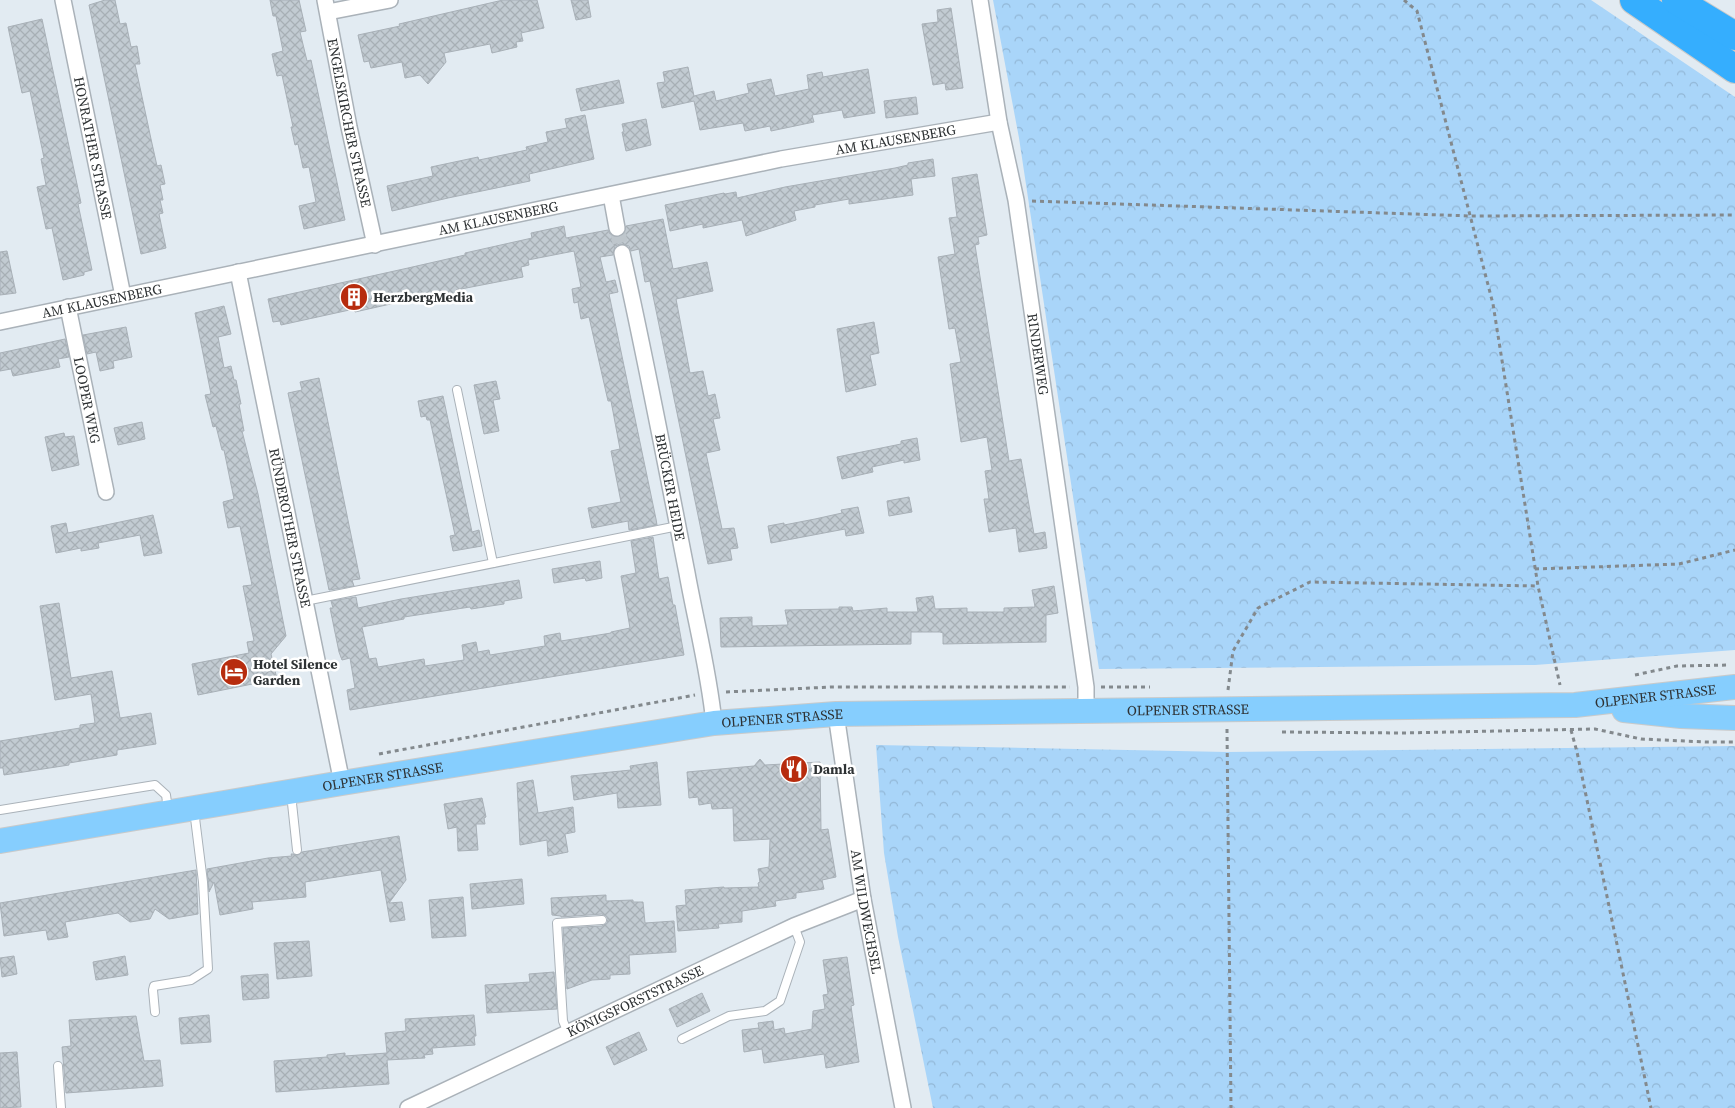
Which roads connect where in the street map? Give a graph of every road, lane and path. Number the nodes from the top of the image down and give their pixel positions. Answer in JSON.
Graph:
{"nodes":[{"id":1,"x":63,"y":0,"type":"edge"},
{"id":2,"x":390,"y":0,"type":"edge"},
{"id":3,"x":980,"y":0,"type":"edge"},
{"id":4,"x":1404,"y":0,"type":"edge"},
{"id":5,"x":1634,"y":0,"type":"edge"},
{"id":6,"x":1676,"y":0,"type":"edge"},
{"id":7,"x":354,"y":4,"type":"edge"},
{"id":8,"x":327,"y":6,"type":"edge"},
{"id":9,"x":1735,"y":36,"type":"edge"},
{"id":10,"x":1735,"y":69,"type":"edge"},
{"id":11,"x":999,"y":122,"type":"junction"},
{"id":12,"x":611,"y":195,"type":"junction"},
{"id":13,"x":1016,"y":200,"type":"junction"},
{"id":14,"x":1735,"y":215,"type":"edge"},
{"id":15,"x":1471,"y":216,"type":"junction"},
{"id":16,"x":617,"y":228,"type":"tunnel mouth"},
{"id":17,"x":375,"y":245,"type":"junction"},
{"id":18,"x":622,"y":253,"type":"tunnel mouth"},
{"id":19,"x":238,"y":272,"type":"junction"},
{"id":20,"x":123,"y":296,"type":"junction"},
{"id":21,"x":68,"y":307,"type":"junction"},
{"id":22,"x":0,"y":322,"type":"edge"},
{"id":23,"x":457,"y":390,"type":"dead end"},
{"id":24,"x":106,"y":492,"type":"dead end"},
{"id":25,"x":678,"y":526,"type":"junction"},
{"id":26,"x":1735,"y":550,"type":"edge"},
{"id":27,"x":493,"y":563,"type":"junction"},
{"id":28,"x":1535,"y":569,"type":"junction"},
{"id":29,"x":1538,"y":586,"type":"junction"},
{"id":30,"x":305,"y":601,"type":"junction"},
{"id":31,"x":1735,"y":664,"type":"edge"},
{"id":32,"x":1630,"y":676,"type":"dead end"},
{"id":33,"x":1552,"y":684,"type":"dead end"},
{"id":34,"x":1086,"y":687,"type":"junction"},
{"id":35,"x":1152,"y":687,"type":"dead end"},
{"id":36,"x":1237,"y":687,"type":"dead end"},
{"id":37,"x":1735,"y":688,"type":"edge"},
{"id":38,"x":711,"y":692,"type":"junction"},
{"id":39,"x":1567,"y":694,"type":"junction"},
{"id":40,"x":1227,"y":709,"type":"junction"},
{"id":41,"x":1086,"y":710,"type":"junction"},
{"id":42,"x":836,"y":714,"type":"junction"},
{"id":43,"x":1735,"y":718,"type":"edge"},
{"id":44,"x":714,"y":723,"type":"junction"},
{"id":45,"x":1570,"y":729,"type":"junction"},
{"id":46,"x":1236,"y":731,"type":"dead end"},
{"id":47,"x":1275,"y":732,"type":"dead end"},
{"id":48,"x":1735,"y":742,"type":"edge"},
{"id":49,"x":342,"y":783,"type":"junction"},
{"id":50,"x":290,"y":792,"type":"junction"},
{"id":51,"x":194,"y":808,"type":"junction"},
{"id":52,"x":0,"y":810,"type":"edge"},
{"id":53,"x":168,"y":813,"type":"junction"},
{"id":54,"x":0,"y":841,"type":"edge"},
{"id":55,"x":297,"y":850,"type":"dead end"},
{"id":56,"x":863,"y":899,"type":"junction"},
{"id":57,"x":602,"y":920,"type":"dead end"},
{"id":58,"x":794,"y":926,"type":"junction"},
{"id":59,"x":155,"y":1012,"type":"dead end"},
{"id":60,"x":568,"y":1033,"type":"junction"},
{"id":61,"x":682,"y":1039,"type":"dead end"},
{"id":62,"x":58,"y":1066,"type":"dead end"},
{"id":63,"x":61,"y":1108,"type":"edge"},
{"id":64,"x":408,"y":1108,"type":"edge"},
{"id":65,"x":903,"y":1108,"type":"edge"},
{"id":66,"x":1231,"y":1108,"type":"edge"},
{"id":67,"x":1651,"y":1108,"type":"edge"}],
"edges":[{"from":1,"to":20,"type":"street","name":"HONRATHER STRASSE"},
{"from":2,"to":7,"type":"street"},
{"from":3,"to":11,"type":"street","name":"RINDERWEG"},
{"from":4,"to":15,"type":"path"},
{"from":5,"to":10,"type":"highway"},
{"from":6,"to":9,"type":"highway"},
{"from":7,"to":8,"type":"street"},
{"from":8,"to":17,"type":"street","name":"ENGELSKIRCHER STRASSE"},
{"from":11,"to":12,"type":"street","name":"AM KLAUSENBERG"},
{"from":11,"to":13,"type":"street","name":"RINDERWEG"},
{"from":12,"to":16,"type":"street"},
{"from":12,"to":17,"type":"street","name":"AM KLAUSENBERG"},
{"from":13,"to":15,"type":"path"},
{"from":13,"to":34,"type":"street","name":"RINDERWEG"},
{"from":14,"to":15,"type":"path"},
{"from":15,"to":28,"type":"path"},
{"from":17,"to":19,"type":"street","name":"AM KLAUSENBERG"},
{"from":18,"to":25,"type":"street","name":"BRÜCKER HEIDE"},
{"from":19,"to":20,"type":"street","name":"AM KLAUSENBERG"},
{"from":19,"to":30,"type":"street","name":"RÜNDEROTHER STRASSE"},
{"from":20,"to":21,"type":"street","name":"AM KLAUSENBERG"},
{"from":21,"to":22,"type":"street","name":"AM KLAUSENBERG"},
{"from":21,"to":24,"type":"street","name":"LOOPER WEG"},
{"from":23,"to":27,"type":"lane"},
{"from":25,"to":27,"type":"lane"},
{"from":25,"to":38,"type":"street","name":"BRÜCKER HEIDE"},
{"from":26,"to":28,"type":"path"},
{"from":27,"to":30,"type":"lane"},
{"from":28,"to":29,"type":"path"},
{"from":29,"to":39,"type":"path"},
{"from":29,"to":40,"type":"path"},
{"from":30,"to":49,"type":"street","name":"RÜNDEROTHER STRASSE"},
{"from":31,"to":32,"type":"path"},
{"from":33,"to":39,"type":"path"},
{"from":34,"to":35,"type":"path"},
{"from":34,"to":38,"type":"path"},
{"from":34,"to":41,"type":"street","name":"RINDERWEG"},
{"from":36,"to":40,"type":"path"},
{"from":37,"to":39,"type":"main road","name":"OLPENER STRASSE"},
{"from":38,"to":44,"type":"street","name":"BRÜCKER HEIDE"},
{"from":39,"to":40,"type":"main road","name":"OLPENER STRASSE"},
{"from":39,"to":43,"type":"main road","name":"OLPENER STRASSE"},
{"from":39,"to":45,"type":"path"},
{"from":40,"to":41,"type":"main road","name":"OLPENER STRASSE"},
{"from":40,"to":46,"type":"path"},
{"from":40,"to":66,"type":"path"},
{"from":41,"to":42,"type":"main road","name":"OLPENER STRASSE"},
{"from":42,"to":44,"type":"main road","name":"OLPENER STRASSE"},
{"from":42,"to":56,"type":"street","name":"AM WILDWECHSEL"},
{"from":44,"to":49,"type":"main road","name":"OLPENER STRASSE"},
{"from":45,"to":47,"type":"path"},
{"from":45,"to":48,"type":"path"},
{"from":45,"to":67,"type":"path"},
{"from":49,"to":50,"type":"main road","name":"OLPENER STRASSE"},
{"from":50,"to":51,"type":"main road","name":"OLPENER STRASSE"},
{"from":50,"to":55,"type":"lane"},
{"from":51,"to":53,"type":"main road","name":"OLPENER STRASSE"},
{"from":51,"to":59,"type":"lane"},
{"from":52,"to":53,"type":"lane"},
{"from":53,"to":54,"type":"main road","name":"OLPENER STRASSE"},
{"from":56,"to":58,"type":"street","name":"KÖNIGSFORSTSTRASSE"},
{"from":56,"to":65,"type":"street","name":"AM WILDWECHSEL"},
{"from":57,"to":60,"type":"lane"},
{"from":58,"to":60,"type":"street","name":"KÖNIGSFORSTSTRASSE"},
{"from":58,"to":61,"type":"lane"},
{"from":60,"to":64,"type":"street","name":"KÖNIGSFORSTSTRASSE"},
{"from":62,"to":63,"type":"lane"}]}
